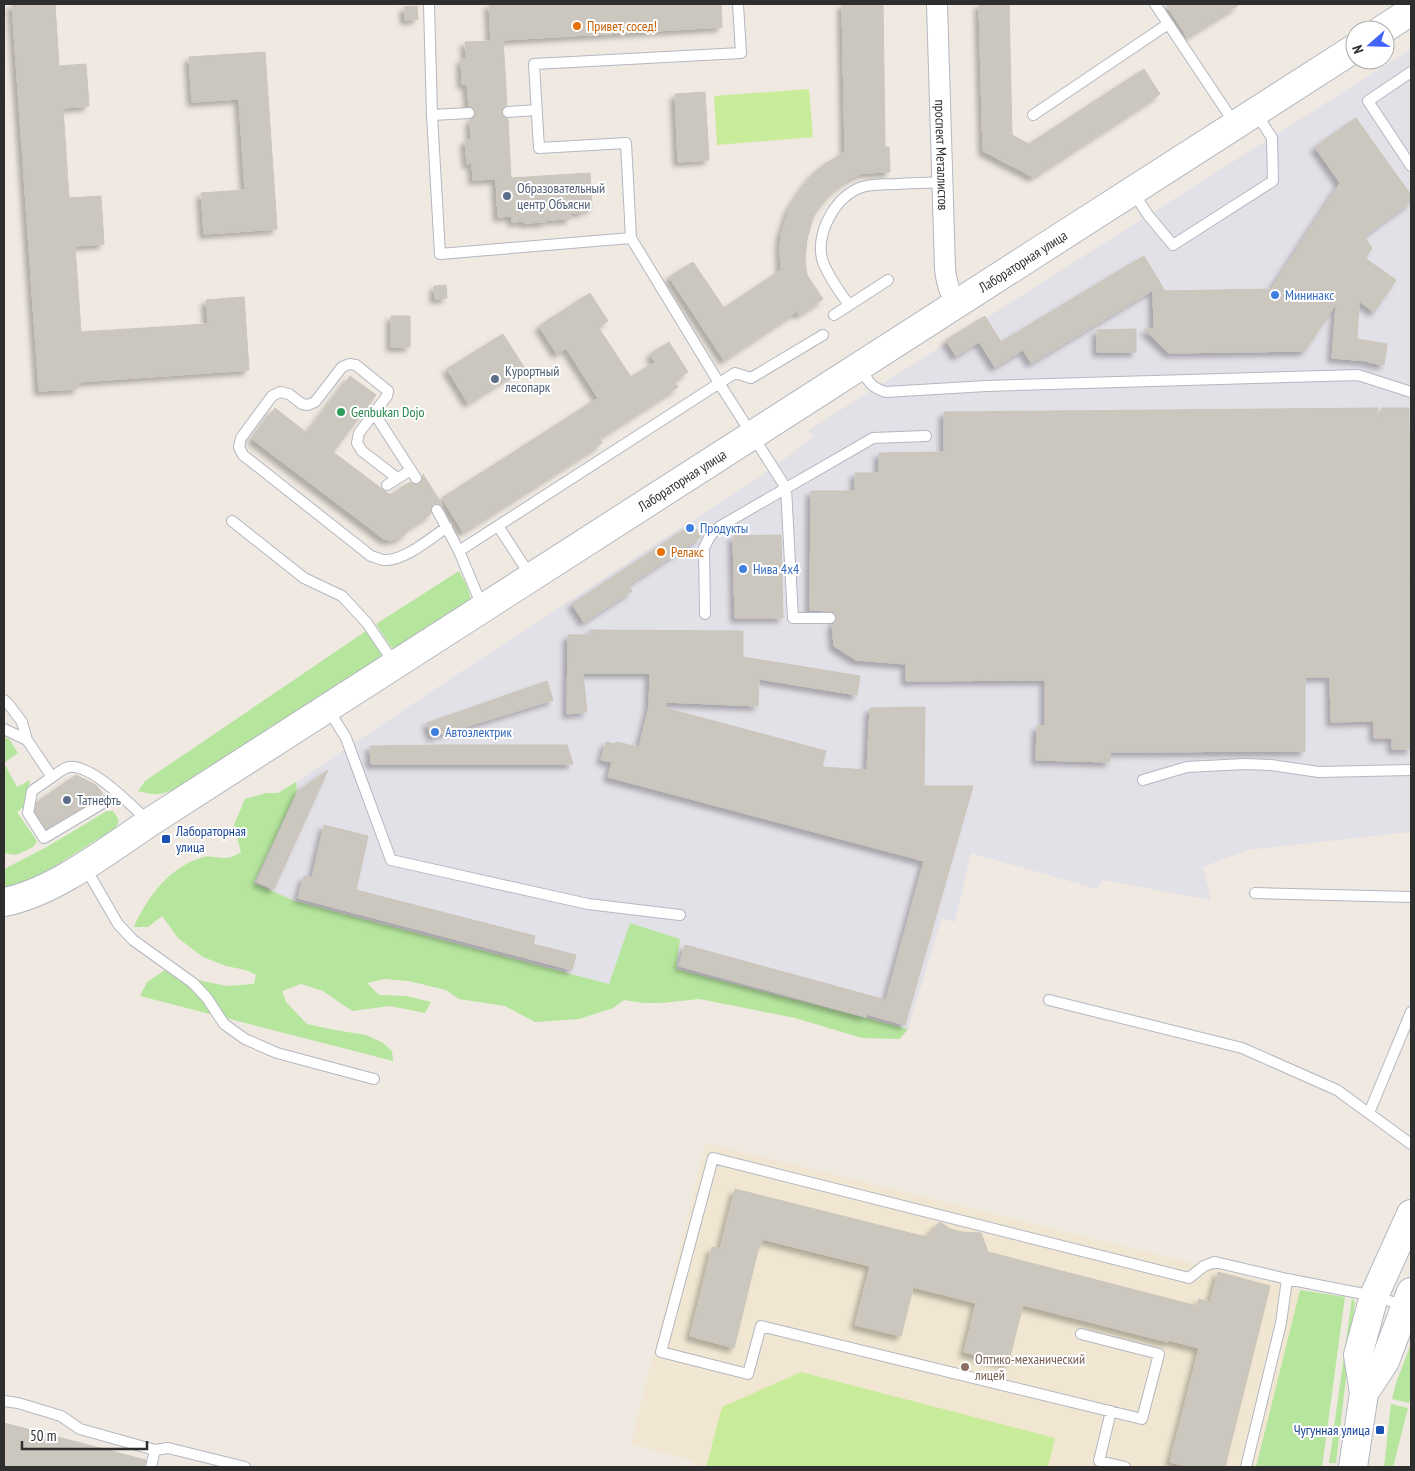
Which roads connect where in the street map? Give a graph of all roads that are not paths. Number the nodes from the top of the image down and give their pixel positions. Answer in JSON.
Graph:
{"nodes":[{"id":1,"x":429,"y":4,"type":"edge"},
{"id":2,"x":738,"y":4,"type":"edge"},
{"id":3,"x":937,"y":4,"type":"edge"},
{"id":4,"x":1155,"y":4,"type":"edge"},
{"id":5,"x":1410,"y":16,"type":"edge"},
{"id":6,"x":1168,"y":24,"type":"junction"},
{"id":7,"x":1395,"y":24,"type":"edge"},
{"id":8,"x":1345,"y":54,"type":"edge"},
{"id":9,"x":1411,"y":72,"type":"edge"},
{"id":10,"x":537,"y":110,"type":"junction"},
{"id":11,"x":508,"y":112,"type":"dead end"},
{"id":12,"x":469,"y":113,"type":"dead end"},
{"id":13,"x":432,"y":115,"type":"junction"},
{"id":14,"x":1032,"y":115,"type":"dead end"},
{"id":15,"x":1246,"y":118,"type":"junction"},
{"id":16,"x":1411,"y":166,"type":"edge"},
{"id":17,"x":942,"y":182,"type":"junction"},
{"id":18,"x":1133,"y":191,"type":"junction"},
{"id":19,"x":630,"y":238,"type":"junction"},
{"id":20,"x":888,"y":280,"type":"dead end"},
{"id":21,"x":956,"y":304,"type":"junction"},
{"id":22,"x":849,"y":305,"type":"junction"},
{"id":23,"x":834,"y":315,"type":"dead end"},
{"id":24,"x":823,"y":335,"type":"dead end"},
{"id":25,"x":859,"y":367,"type":"junction"},
{"id":26,"x":720,"y":383,"type":"junction"},
{"id":27,"x":1411,"y":392,"type":"edge"},
{"id":28,"x":374,"y":413,"type":"junction"},
{"id":29,"x":752,"y":435,"type":"junction"},
{"id":30,"x":926,"y":436,"type":"dead end"},
{"id":31,"x":397,"y":478,"type":"junction"},
{"id":32,"x":387,"y":485,"type":"dead end"},
{"id":33,"x":786,"y":488,"type":"junction"},
{"id":34,"x":437,"y":510,"type":"dead end"},
{"id":35,"x":232,"y":521,"type":"dead end"},
{"id":36,"x":498,"y":526,"type":"junction"},
{"id":37,"x":447,"y":527,"type":"junction"},
{"id":38,"x":460,"y":551,"type":"junction"},
{"id":39,"x":531,"y":577,"type":"junction"},
{"id":40,"x":484,"y":607,"type":"junction"},
{"id":41,"x":705,"y":614,"type":"dead end"},
{"id":42,"x":830,"y":618,"type":"dead end"},
{"id":43,"x":395,"y":664,"type":"junction"},
{"id":44,"x":4,"y":700,"type":"edge"},
{"id":45,"x":328,"y":708,"type":"junction"},
{"id":46,"x":4,"y":729,"type":"edge"},
{"id":47,"x":27,"y":740,"type":"junction"},
{"id":48,"x":1411,"y":770,"type":"edge"},
{"id":49,"x":52,"y":777,"type":"junction"},
{"id":50,"x":1143,"y":780,"type":"dead end"},
{"id":51,"x":118,"y":794,"type":"junction"},
{"id":52,"x":150,"y":822,"type":"junction"},
{"id":53,"x":84,"y":866,"type":"junction"},
{"id":54,"x":1255,"y":893,"type":"dead end"},
{"id":55,"x":1411,"y":897,"type":"edge"},
{"id":56,"x":4,"y":902,"type":"edge"},
{"id":57,"x":680,"y":915,"type":"dead end"},
{"id":58,"x":1049,"y":1000,"type":"dead end"},
{"id":59,"x":1411,"y":1012,"type":"edge"},
{"id":60,"x":374,"y":1079,"type":"dead end"},
{"id":61,"x":1369,"y":1113,"type":"junction"},
{"id":62,"x":1411,"y":1144,"type":"edge"},
{"id":63,"x":1411,"y":1214,"type":"edge"},
{"id":64,"x":1288,"y":1279,"type":"junction"},
{"id":65,"x":1398,"y":1292,"type":"edge"},
{"id":66,"x":1081,"y":1334,"type":"dead end"},
{"id":67,"x":4,"y":1401,"type":"edge"},
{"id":68,"x":1111,"y":1411,"type":"junction"},
{"id":69,"x":155,"y":1450,"type":"junction"},
{"id":70,"x":151,"y":1467,"type":"edge"},
{"id":71,"x":244,"y":1467,"type":"edge"},
{"id":72,"x":1125,"y":1467,"type":"edge"},
{"id":73,"x":1246,"y":1467,"type":"edge"},
{"id":74,"x":1353,"y":1467,"type":"edge"}],
"edges":[{"from":1,"to":13,"type":"lane"},
{"from":2,"to":10,"type":"lane"},
{"from":3,"to":17,"type":"street","name":"проспект Металлистов"},
{"from":4,"to":6,"type":"lane"},
{"from":5,"to":7,"type":"street"},
{"from":6,"to":14,"type":"lane"},
{"from":6,"to":15,"type":"lane"},
{"from":8,"to":15,"type":"street","name":"Лабораторная улица"},
{"from":9,"to":16,"type":"lane"},
{"from":10,"to":11,"type":"lane"},
{"from":10,"to":19,"type":"lane"},
{"from":12,"to":13,"type":"lane"},
{"from":13,"to":19,"type":"lane"},
{"from":15,"to":18,"type":"street","name":"Лабораторная улица"},
{"from":15,"to":18,"type":"lane"},
{"from":17,"to":21,"type":"street","name":"проспект Металлистов"},
{"from":17,"to":22,"type":"lane"},
{"from":18,"to":21,"type":"street","name":"Лабораторная улица"},
{"from":19,"to":26,"type":"lane"},
{"from":20,"to":22,"type":"lane"},
{"from":21,"to":25,"type":"street","name":"Лабораторная улица"},
{"from":22,"to":23,"type":"lane"},
{"from":24,"to":26,"type":"lane"},
{"from":25,"to":27,"type":"lane"},
{"from":25,"to":29,"type":"street","name":"Лабораторная улица"},
{"from":26,"to":29,"type":"lane"},
{"from":26,"to":36,"type":"lane"},
{"from":28,"to":31,"type":"lane"},
{"from":28,"to":31,"type":"lane"},
{"from":28,"to":37,"type":"lane"},
{"from":29,"to":33,"type":"lane"},
{"from":29,"to":39,"type":"street","name":"Лабораторная улица"},
{"from":30,"to":33,"type":"lane"},
{"from":31,"to":32,"type":"lane"},
{"from":33,"to":41,"type":"lane"},
{"from":33,"to":42,"type":"lane"},
{"from":34,"to":37,"type":"lane"},
{"from":35,"to":43,"type":"lane"},
{"from":36,"to":38,"type":"lane"},
{"from":36,"to":39,"type":"lane"},
{"from":37,"to":38,"type":"lane"},
{"from":38,"to":40,"type":"lane"},
{"from":39,"to":40,"type":"street","name":"Лабораторная улица"},
{"from":40,"to":43,"type":"street","name":"Лабораторная улица"},
{"from":43,"to":45,"type":"street","name":"Лабораторная улица"},
{"from":44,"to":47,"type":"lane"},
{"from":45,"to":52,"type":"street","name":"Лабораторная улица"},
{"from":45,"to":57,"type":"lane"},
{"from":46,"to":47,"type":"lane"},
{"from":47,"to":49,"type":"lane"},
{"from":48,"to":50,"type":"lane"},
{"from":49,"to":51,"type":"lane"},
{"from":49,"to":51,"type":"lane"},
{"from":51,"to":52,"type":"lane"},
{"from":52,"to":53,"type":"street","name":"Лабораторная улица"},
{"from":53,"to":56,"type":"street","name":"Лабораторная улица"},
{"from":53,"to":60,"type":"lane"},
{"from":54,"to":55,"type":"lane"},
{"from":58,"to":61,"type":"lane"},
{"from":59,"to":61,"type":"lane"},
{"from":61,"to":62,"type":"lane"},
{"from":63,"to":65,"type":"street"},
{"from":64,"to":65,"type":"lane"},
{"from":64,"to":68,"type":"lane"},
{"from":64,"to":73,"type":"lane"},
{"from":65,"to":74,"type":"street"},
{"from":66,"to":68,"type":"lane"},
{"from":67,"to":69,"type":"lane"},
{"from":68,"to":72,"type":"lane"},
{"from":69,"to":70,"type":"lane"},
{"from":69,"to":71,"type":"lane"}]}
